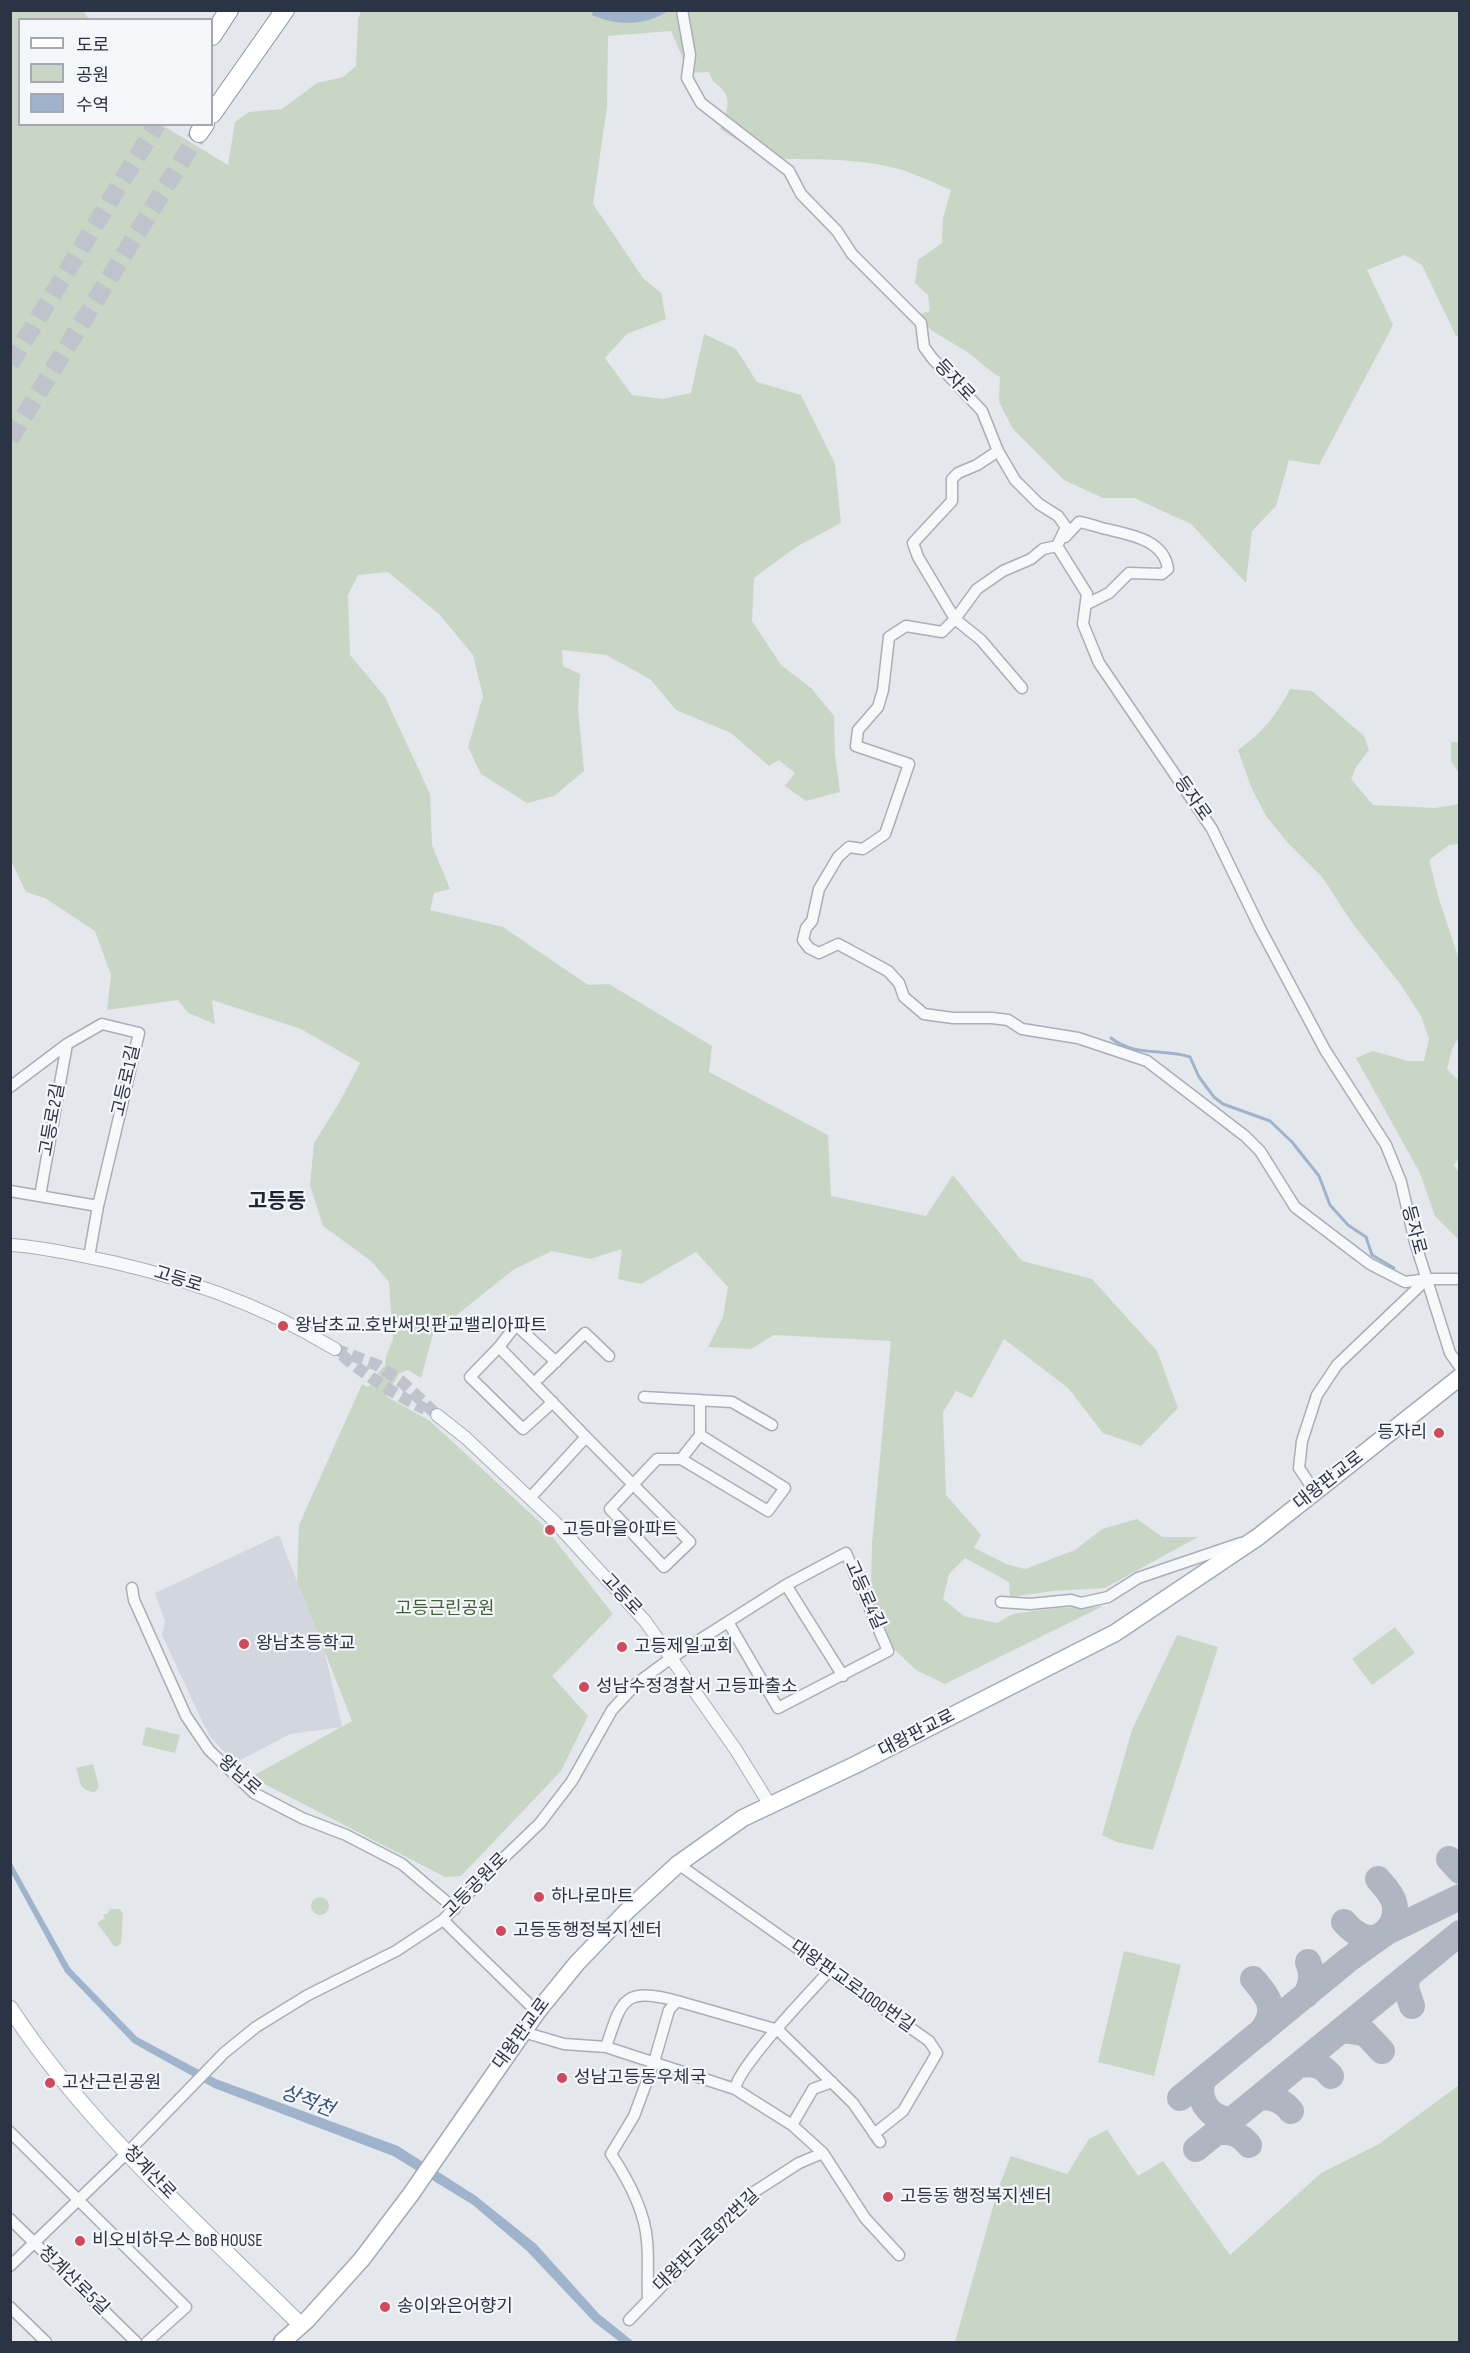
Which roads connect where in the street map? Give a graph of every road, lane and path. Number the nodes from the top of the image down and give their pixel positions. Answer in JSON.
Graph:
{"nodes":[{"id":1,"x":229,"y":10,"type":"edge"},
{"id":2,"x":285,"y":10,"type":"edge"},
{"id":3,"x":682,"y":10,"type":"edge"},
{"id":4,"x":213,"y":34,"type":"edge"},
{"id":5,"x":213,"y":113,"type":"edge"},
{"id":6,"x":998,"y":450,"type":"junction"},
{"id":7,"x":1057,"y":546,"type":"junction"},
{"id":8,"x":1087,"y":604,"type":"junction"},
{"id":9,"x":955,"y":619,"type":"junction"},
{"id":10,"x":1022,"y":688,"type":"dead end"},
{"id":11,"x":67,"y":1044,"type":"junction"},
{"id":12,"x":10,"y":1088,"type":"edge"},
{"id":13,"x":10,"y":1191,"type":"edge"},
{"id":14,"x":40,"y":1196,"type":"junction"},
{"id":15,"x":98,"y":1206,"type":"junction"},
{"id":16,"x":10,"y":1245,"type":"edge"},
{"id":17,"x":89,"y":1257,"type":"junction"},
{"id":18,"x":1428,"y":1279,"type":"junction"},
{"id":19,"x":1460,"y":1279,"type":"edge"},
{"id":20,"x":498,"y":1347,"type":"junction"},
{"id":21,"x":335,"y":1349,"type":"tunnel mouth"},
{"id":22,"x":609,"y":1356,"type":"dead end"},
{"id":23,"x":556,"y":1362,"type":"junction"},
{"id":24,"x":1460,"y":1368,"type":"edge"},
{"id":25,"x":1460,"y":1377,"type":"edge"},
{"id":26,"x":539,"y":1378,"type":"dead end"},
{"id":27,"x":644,"y":1397,"type":"dead end"},
{"id":28,"x":700,"y":1400,"type":"junction"},
{"id":29,"x":553,"y":1402,"type":"junction"},
{"id":30,"x":437,"y":1415,"type":"tunnel mouth"},
{"id":31,"x":772,"y":1425,"type":"dead end"},
{"id":32,"x":700,"y":1435,"type":"junction"},
{"id":33,"x":586,"y":1437,"type":"junction"},
{"id":34,"x":681,"y":1459,"type":"junction"},
{"id":35,"x":633,"y":1485,"type":"junction"},
{"id":36,"x":1315,"y":1492,"type":"junction"},
{"id":37,"x":530,"y":1497,"type":"junction"},
{"id":38,"x":1258,"y":1537,"type":"junction"},
{"id":39,"x":786,"y":1585,"type":"junction"},
{"id":40,"x":132,"y":1588,"type":"dead end"},
{"id":41,"x":1001,"y":1602,"type":"dead end"},
{"id":42,"x":728,"y":1622,"type":"junction"},
{"id":43,"x":671,"y":1658,"type":"junction"},
{"id":44,"x":843,"y":1676,"type":"junction"},
{"id":45,"x":770,"y":1805,"type":"junction"},
{"id":46,"x":678,"y":1864,"type":"junction"},
{"id":47,"x":454,"y":1909,"type":"junction"},
{"id":48,"x":443,"y":1920,"type":"junction"},
{"id":49,"x":829,"y":1971,"type":"junction"},
{"id":50,"x":677,"y":2001,"type":"junction"},
{"id":51,"x":537,"y":2012,"type":"junction"},
{"id":52,"x":12,"y":2015,"type":"edge"},
{"id":53,"x":778,"y":2030,"type":"junction"},
{"id":54,"x":523,"y":2032,"type":"junction"},
{"id":55,"x":606,"y":2047,"type":"junction"},
{"id":56,"x":654,"y":2062,"type":"junction"},
{"id":57,"x":832,"y":2082,"type":"junction"},
{"id":58,"x":735,"y":2089,"type":"junction"},
{"id":59,"x":792,"y":2125,"type":"junction"},
{"id":60,"x":10,"y":2132,"type":"edge"},
{"id":61,"x":128,"y":2152,"type":"junction"},
{"id":62,"x":823,"y":2153,"type":"junction"},
{"id":63,"x":78,"y":2200,"type":"junction"},
{"id":64,"x":10,"y":2219,"type":"edge"},
{"id":65,"x":35,"y":2243,"type":"junction"},
{"id":66,"x":899,"y":2255,"type":"dead end"},
{"id":67,"x":10,"y":2266,"type":"edge"},
{"id":68,"x":648,"y":2298,"type":"junction"},
{"id":69,"x":10,"y":2307,"type":"edge"},
{"id":70,"x":629,"y":2320,"type":"dead end"},
{"id":71,"x":301,"y":2325,"type":"junction"},
{"id":72,"x":46,"y":2343,"type":"edge"},
{"id":73,"x":136,"y":2343,"type":"edge"},
{"id":74,"x":147,"y":2343,"type":"edge"},
{"id":75,"x":282,"y":2343,"type":"edge"}],
"edges":[{"from":1,"to":4,"type":"highway"},
{"from":2,"to":5,"type":"highway"},
{"from":3,"to":6,"type":"street","name":"등자로"},
{"from":6,"to":7,"type":"street","name":"등자로"},
{"from":6,"to":9,"type":"street"},
{"from":7,"to":8,"type":"street","name":"등자로"},
{"from":7,"to":8,"type":"street"},
{"from":7,"to":9,"type":"street"},
{"from":8,"to":18,"type":"street","name":"등자로"},
{"from":9,"to":10,"type":"street"},
{"from":9,"to":18,"type":"street"},
{"from":11,"to":12,"type":"street","name":"고등로1길"},
{"from":11,"to":14,"type":"street","name":"고등로2길"},
{"from":11,"to":15,"type":"street","name":"고등로1길"},
{"from":13,"to":14,"type":"street"},
{"from":14,"to":15,"type":"street"},
{"from":15,"to":17,"type":"street","name":"고등로1길"},
{"from":16,"to":17,"type":"street","name":"고등로"},
{"from":17,"to":21,"type":"street","name":"고등로"},
{"from":18,"to":19,"type":"street"},
{"from":18,"to":24,"type":"street","name":"등자로"},
{"from":18,"to":36,"type":"street"},
{"from":20,"to":23,"type":"street"},
{"from":20,"to":29,"type":"street"},
{"from":20,"to":29,"type":"street"},
{"from":22,"to":23,"type":"street"},
{"from":23,"to":26,"type":"street"},
{"from":25,"to":36,"type":"main road","name":"대왕판교로"},
{"from":27,"to":28,"type":"street"},
{"from":28,"to":31,"type":"street"},
{"from":28,"to":32,"type":"street"},
{"from":29,"to":33,"type":"street"},
{"from":30,"to":37,"type":"street","name":"고등로"},
{"from":32,"to":34,"type":"street"},
{"from":32,"to":34,"type":"street"},
{"from":33,"to":35,"type":"street"},
{"from":33,"to":37,"type":"street"},
{"from":34,"to":35,"type":"street"},
{"from":35,"to":35,"type":"street"},
{"from":36,"to":38,"type":"main road","name":"대왕판교로"},
{"from":37,"to":43,"type":"street","name":"고등로"},
{"from":38,"to":41,"type":"street"},
{"from":38,"to":45,"type":"main road","name":"대왕판교로"},
{"from":39,"to":42,"type":"street","name":"고등로4길"},
{"from":39,"to":44,"type":"street"},
{"from":39,"to":44,"type":"street","name":"고등로4길"},
{"from":40,"to":47,"type":"street","name":"왕남로"},
{"from":42,"to":43,"type":"street","name":"고등로4길"},
{"from":42,"to":44,"type":"street","name":"고등로4길"},
{"from":43,"to":45,"type":"street","name":"고등로"},
{"from":43,"to":47,"type":"street","name":"고등공원로"},
{"from":45,"to":46,"type":"main road","name":"대왕판교로"},
{"from":46,"to":49,"type":"street","name":"대왕판교로1000번길"},
{"from":46,"to":51,"type":"main road","name":"대왕판교로"},
{"from":47,"to":48,"type":"street","name":"고등공원로"},
{"from":48,"to":51,"type":"street"},
{"from":48,"to":61,"type":"street","name":"고등공원로"},
{"from":49,"to":53,"type":"street"},
{"from":49,"to":57,"type":"street","name":"대왕판교로1000번길"},
{"from":50,"to":53,"type":"street"},
{"from":50,"to":55,"type":"street"},
{"from":50,"to":56,"type":"street"},
{"from":51,"to":54,"type":"main road","name":"대왕판교로"},
{"from":52,"to":61,"type":"main road","name":"청계산로"},
{"from":53,"to":57,"type":"street"},
{"from":53,"to":58,"type":"street"},
{"from":54,"to":55,"type":"street"},
{"from":54,"to":71,"type":"main road","name":"대왕판교로"},
{"from":55,"to":56,"type":"street"},
{"from":56,"to":58,"type":"street"},
{"from":56,"to":68,"type":"street"},
{"from":57,"to":59,"type":"street"},
{"from":58,"to":59,"type":"street"},
{"from":59,"to":62,"type":"street"},
{"from":60,"to":63,"type":"street"},
{"from":61,"to":63,"type":"street"},
{"from":61,"to":71,"type":"main road","name":"청계산로"},
{"from":62,"to":66,"type":"street"},
{"from":62,"to":68,"type":"street","name":"대왕판교로972번길"},
{"from":63,"to":65,"type":"street"},
{"from":63,"to":74,"type":"street"},
{"from":64,"to":65,"type":"street","name":"청계산로5길"},
{"from":65,"to":67,"type":"street"},
{"from":65,"to":73,"type":"street","name":"청계산로5길"},
{"from":68,"to":70,"type":"street","name":"대왕판교로972번길"},
{"from":69,"to":72,"type":"street"},
{"from":71,"to":75,"type":"main road"}]}
